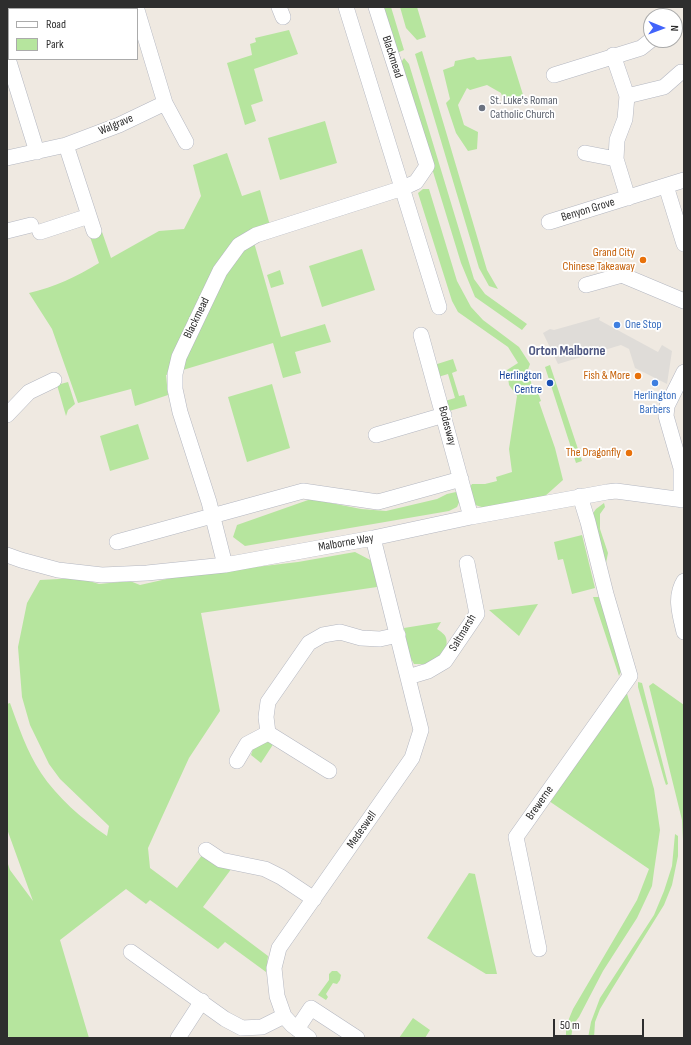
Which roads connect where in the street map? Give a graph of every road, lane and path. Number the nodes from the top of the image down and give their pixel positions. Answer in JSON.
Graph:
{"nodes":[{"id":1,"x":346,"y":7,"type":"edge"},
{"id":2,"x":376,"y":7,"type":"edge"},
{"id":3,"x":138,"y":12,"type":"edge"},
{"id":4,"x":643,"y":46,"type":"edge"},
{"id":5,"x":613,"y":56,"type":"junction"},
{"id":6,"x":9,"y":62,"type":"dead end"},
{"id":7,"x":681,"y":72,"type":"dead end"},
{"id":8,"x":554,"y":75,"type":"dead end"},
{"id":9,"x":627,"y":96,"type":"junction"},
{"id":10,"x":165,"y":103,"type":"junction"},
{"id":11,"x":186,"y":142,"type":"dead end"},
{"id":12,"x":66,"y":145,"type":"junction"},
{"id":13,"x":36,"y":152,"type":"junction"},
{"id":14,"x":585,"y":153,"type":"dead end"},
{"id":15,"x":7,"y":158,"type":"edge"},
{"id":16,"x":616,"y":159,"type":"junction"},
{"id":17,"x":684,"y":180,"type":"edge"},
{"id":18,"x":666,"y":186,"type":"junction"},
{"id":19,"x":403,"y":188,"type":"junction"},
{"id":20,"x":628,"y":198,"type":"junction"},
{"id":21,"x":88,"y":216,"type":"junction"},
{"id":22,"x":550,"y":222,"type":"dead end"},
{"id":23,"x":7,"y":231,"type":"edge"},
{"id":24,"x":94,"y":231,"type":"dead end"},
{"id":25,"x":684,"y":244,"type":"edge"},
{"id":26,"x":586,"y":285,"type":"dead end"},
{"id":27,"x":684,"y":301,"type":"edge"},
{"id":28,"x":439,"y":307,"type":"dead end"},
{"id":29,"x":421,"y":335,"type":"dead end"},
{"id":30,"x":684,"y":372,"type":"edge"},
{"id":31,"x":54,"y":380,"type":"dead end"},
{"id":32,"x":7,"y":415,"type":"edge"},
{"id":33,"x":444,"y":415,"type":"junction"},
{"id":34,"x":376,"y":434,"type":"dead end"},
{"id":35,"x":461,"y":479,"type":"junction"},
{"id":36,"x":580,"y":496,"type":"junction"},
{"id":37,"x":683,"y":500,"type":"edge"},
{"id":38,"x":213,"y":516,"type":"junction"},
{"id":39,"x":471,"y":517,"type":"junction"},
{"id":40,"x":373,"y":538,"type":"junction"},
{"id":41,"x":117,"y":542,"type":"dead end"},
{"id":42,"x":14,"y":558,"type":"edge"},
{"id":43,"x":468,"y":563,"type":"dead end"},
{"id":44,"x":225,"y":565,"type":"junction"},
{"id":45,"x":684,"y":581,"type":"edge"},
{"id":46,"x":684,"y":632,"type":"edge"},
{"id":47,"x":398,"y":635,"type":"junction"},
{"id":48,"x":408,"y":677,"type":"junction"},
{"id":49,"x":268,"y":732,"type":"junction"},
{"id":50,"x":237,"y":761,"type":"dead end"},
{"id":51,"x":329,"y":771,"type":"dead end"},
{"id":52,"x":206,"y":850,"type":"dead end"},
{"id":53,"x":314,"y":899,"type":"junction"},
{"id":54,"x":539,"y":949,"type":"dead end"},
{"id":55,"x":131,"y":952,"type":"dead end"},
{"id":56,"x":202,"y":1001,"type":"junction"},
{"id":57,"x":284,"y":1016,"type":"junction"},
{"id":58,"x":303,"y":1034,"type":"edge"},
{"id":59,"x":178,"y":1038,"type":"edge"},
{"id":60,"x":357,"y":1038,"type":"edge"}],
"edges":[{"from":1,"to":19,"type":"street"},
{"from":2,"to":19,"type":"street","name":"Blackmead"},
{"from":3,"to":10,"type":"street"},
{"from":4,"to":5,"type":"street"},
{"from":5,"to":8,"type":"street"},
{"from":5,"to":9,"type":"street","name":"Benyon Grove"},
{"from":6,"to":13,"type":"street"},
{"from":7,"to":9,"type":"street"},
{"from":9,"to":16,"type":"street","name":"Benyon Grove"},
{"from":10,"to":11,"type":"street"},
{"from":10,"to":12,"type":"street","name":"Walgrave"},
{"from":12,"to":13,"type":"street","name":"Walgrave"},
{"from":12,"to":21,"type":"street"},
{"from":13,"to":15,"type":"street","name":"Walgrave"},
{"from":14,"to":16,"type":"street"},
{"from":16,"to":20,"type":"street","name":"Benyon Grove"},
{"from":17,"to":18,"type":"street","name":"Benyon Grove"},
{"from":18,"to":20,"type":"street","name":"Benyon Grove"},
{"from":18,"to":25,"type":"street"},
{"from":19,"to":28,"type":"street"},
{"from":19,"to":38,"type":"street","name":"Blackmead"},
{"from":20,"to":22,"type":"street","name":"Benyon Grove"},
{"from":21,"to":23,"type":"street"},
{"from":21,"to":24,"type":"street"},
{"from":26,"to":27,"type":"street"},
{"from":29,"to":33,"type":"street","name":"Bodesway"},
{"from":30,"to":37,"type":"street"},
{"from":31,"to":32,"type":"street"},
{"from":33,"to":34,"type":"street"},
{"from":33,"to":35,"type":"street","name":"Bodesway"},
{"from":35,"to":38,"type":"street"},
{"from":35,"to":39,"type":"street","name":"Bodesway"},
{"from":36,"to":37,"type":"street","name":"Malborne Way"},
{"from":36,"to":39,"type":"street","name":"Malborne Way"},
{"from":36,"to":54,"type":"street","name":"Brewerne"},
{"from":38,"to":41,"type":"street"},
{"from":38,"to":44,"type":"street","name":"Blackmead"},
{"from":39,"to":40,"type":"street","name":"Malborne Way"},
{"from":40,"to":44,"type":"street","name":"Malborne Way"},
{"from":40,"to":47,"type":"street","name":"Medeswell"},
{"from":42,"to":44,"type":"street","name":"Malborne Way"},
{"from":43,"to":48,"type":"street","name":"Saltmarsh"},
{"from":45,"to":46,"type":"street"},
{"from":47,"to":48,"type":"street","name":"Medeswell"},
{"from":47,"to":49,"type":"street"},
{"from":48,"to":53,"type":"street","name":"Medeswell"},
{"from":49,"to":50,"type":"street"},
{"from":49,"to":51,"type":"street"},
{"from":52,"to":53,"type":"street"},
{"from":53,"to":57,"type":"street","name":"Medeswell"},
{"from":55,"to":56,"type":"street"},
{"from":56,"to":57,"type":"street"},
{"from":56,"to":59,"type":"street"},
{"from":57,"to":58,"type":"street","name":"Medeswell"},
{"from":58,"to":60,"type":"street"}]}
